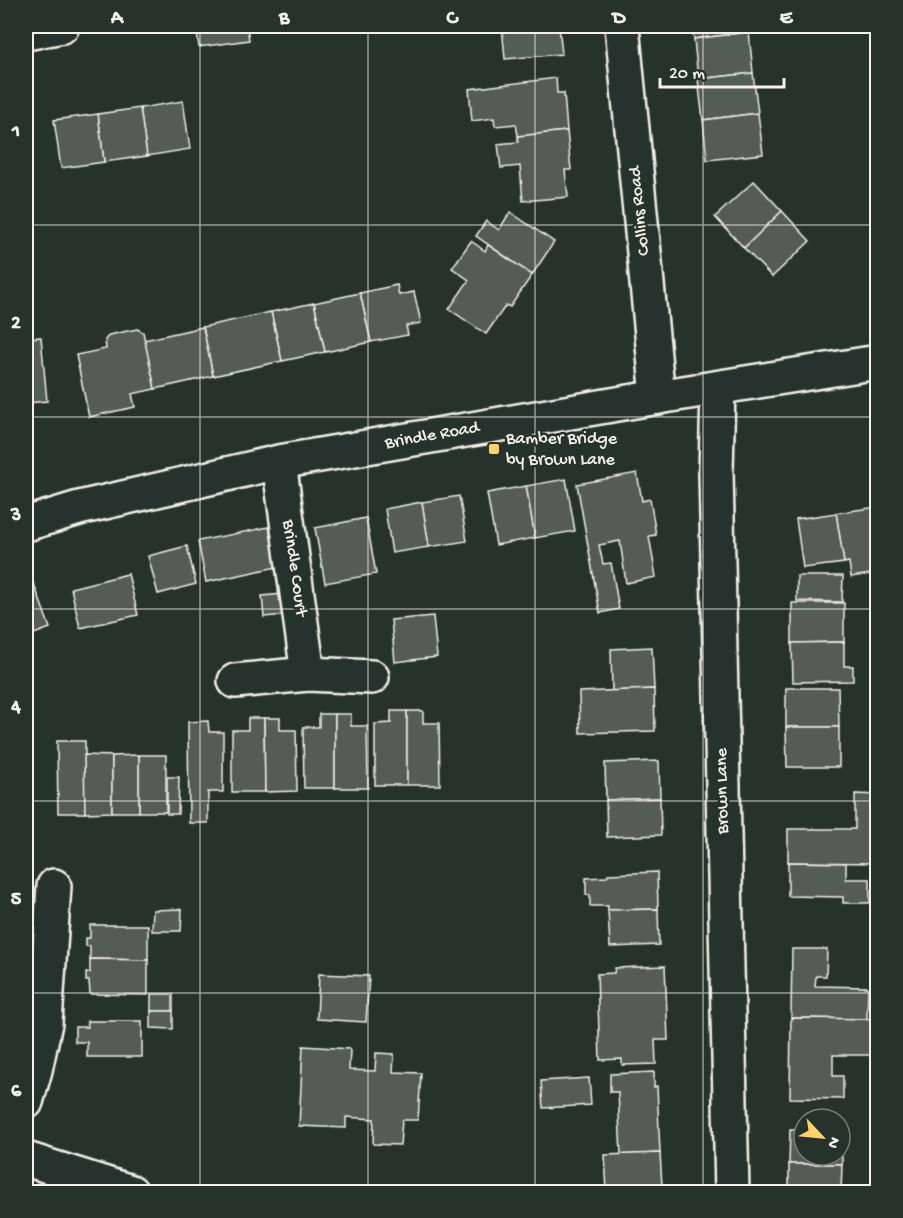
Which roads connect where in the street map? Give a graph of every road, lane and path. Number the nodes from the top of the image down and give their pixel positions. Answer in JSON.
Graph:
{"nodes":[{"id":1,"x":62,"y":26,"type":"edge"},
{"id":2,"x":622,"y":26,"type":"edge"},
{"id":3,"x":26,"y":33,"type":"edge"},
{"id":4,"x":878,"y":362,"type":"edge"},
{"id":5,"x":718,"y":388,"type":"junction"},
{"id":6,"x":658,"y":397,"type":"junction"},
{"id":7,"x":279,"y":462,"type":"junction"},
{"id":8,"x":26,"y":524,"type":"edge"},
{"id":9,"x":308,"y":674,"type":"junction"},
{"id":10,"x":372,"y":677,"type":"dead end"},
{"id":11,"x":236,"y":681,"type":"dead end"},
{"id":12,"x":54,"y":886,"type":"dead end"},
{"id":13,"x":26,"y":1102,"type":"edge"},
{"id":14,"x":26,"y":1159,"type":"edge"},
{"id":15,"x":131,"y":1192,"type":"edge"},
{"id":16,"x":732,"y":1192,"type":"edge"}],
"edges":[{"from":1,"to":3,"type":"street"},
{"from":2,"to":6,"type":"street","name":"Collins Road"},
{"from":4,"to":5,"type":"street","name":"Brindle Road"},
{"from":5,"to":6,"type":"street","name":"Brindle Road"},
{"from":5,"to":16,"type":"street","name":"Brown Lane"},
{"from":6,"to":7,"type":"street","name":"Brindle Road"},
{"from":7,"to":8,"type":"street","name":"Brindle Road"},
{"from":7,"to":9,"type":"street","name":"Brindle Court"},
{"from":9,"to":10,"type":"street"},
{"from":9,"to":11,"type":"street"},
{"from":12,"to":13,"type":"street"},
{"from":14,"to":15,"type":"street"}]}
